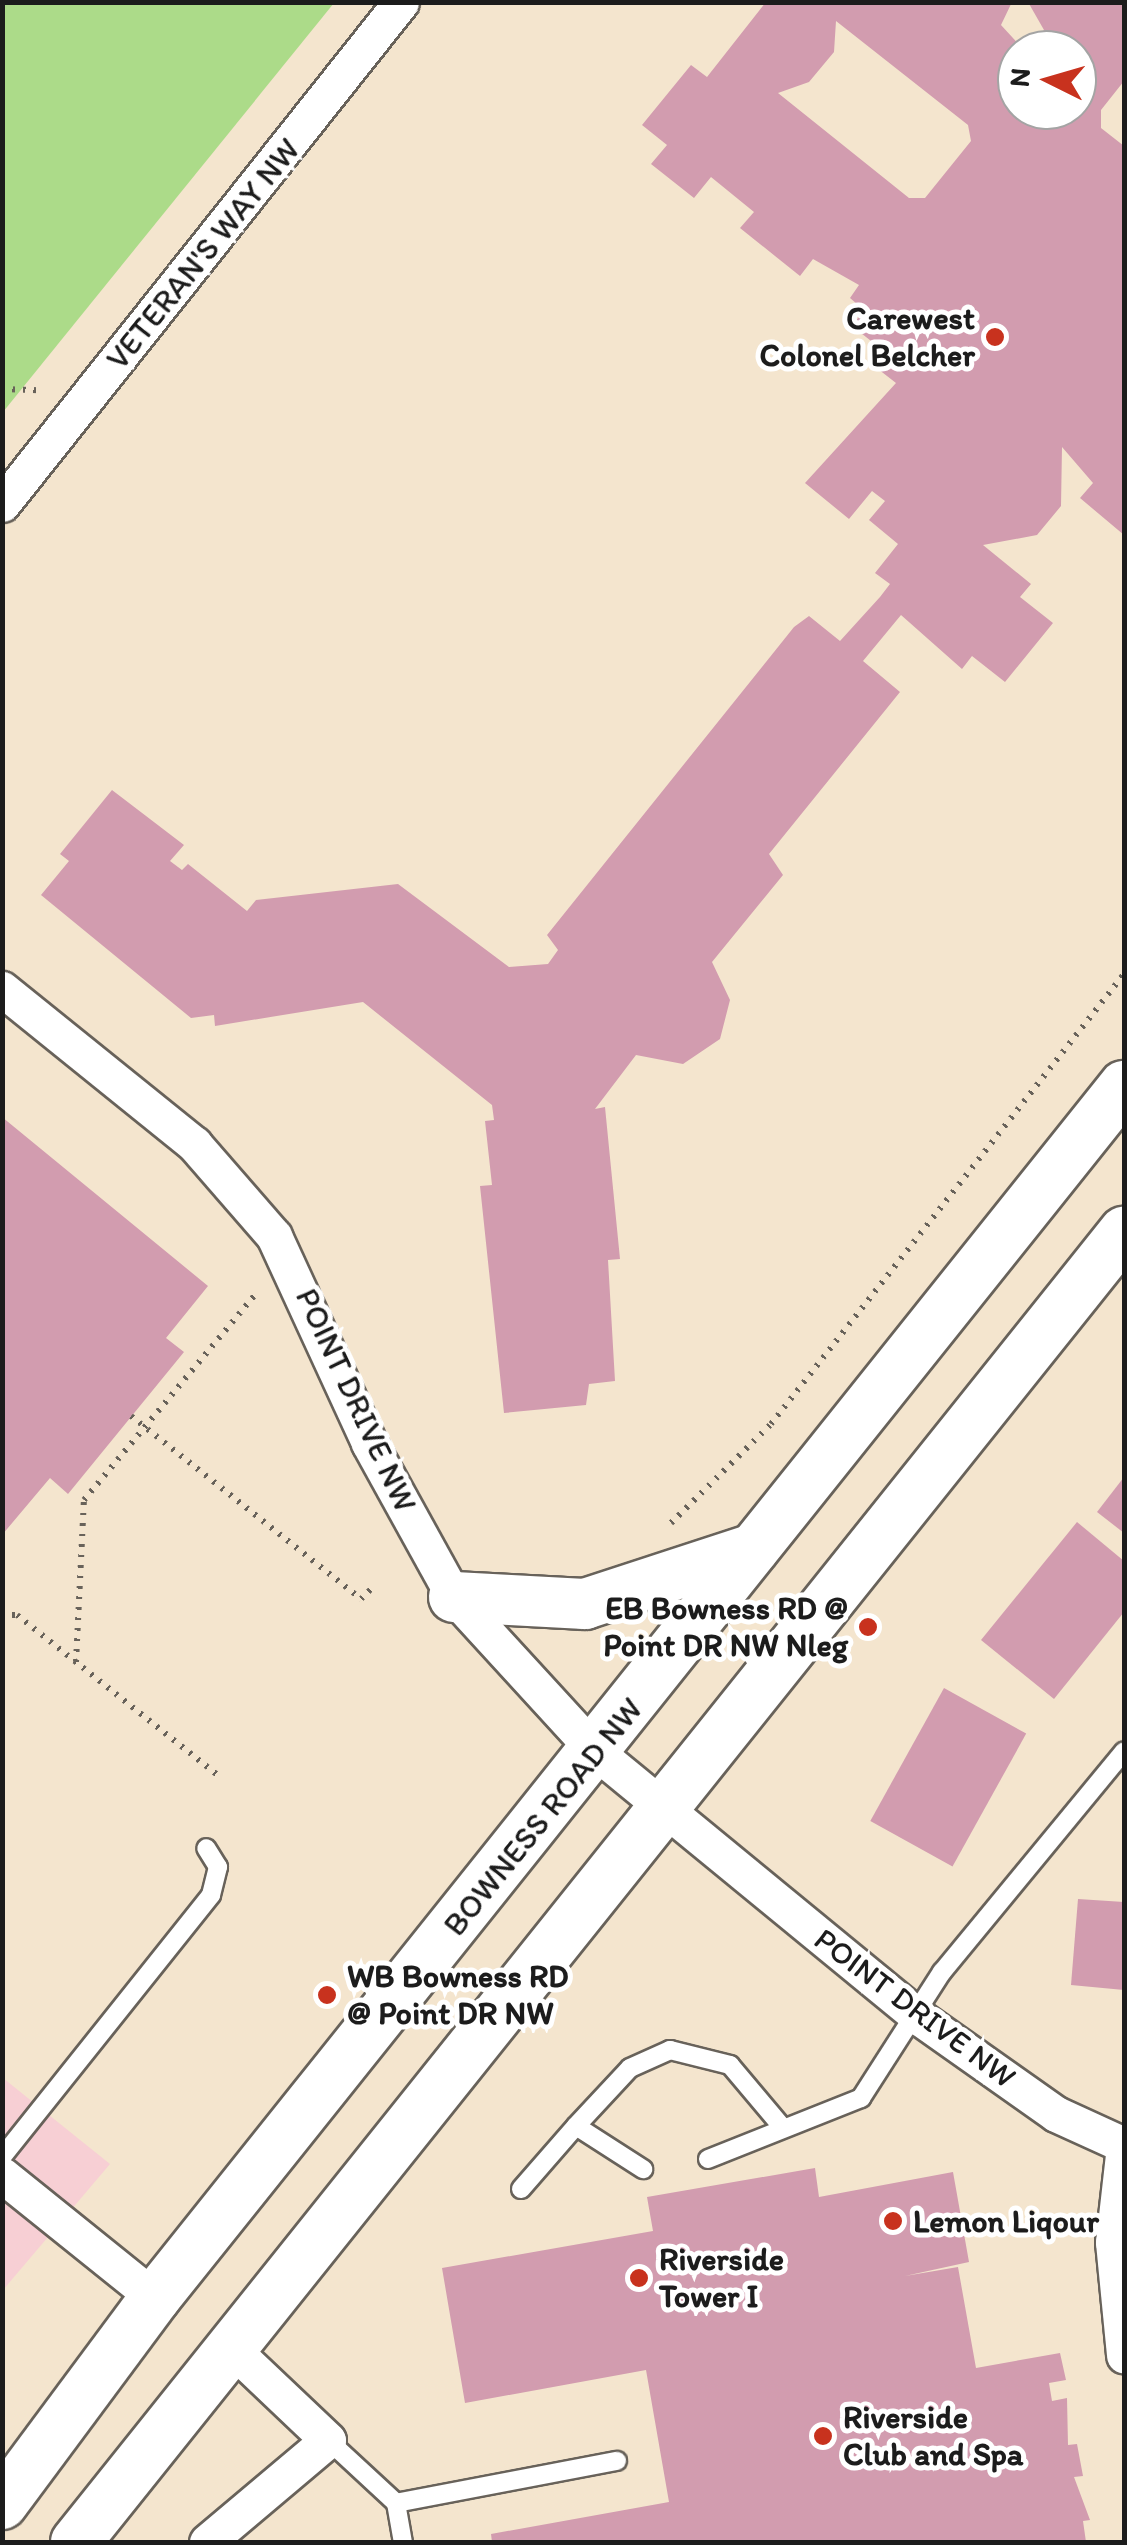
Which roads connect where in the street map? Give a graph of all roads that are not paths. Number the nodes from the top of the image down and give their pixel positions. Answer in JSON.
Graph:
{"nodes":[{"id":1,"x":401,"y":2,"type":"edge"},
{"id":2,"x":2,"y":504,"type":"edge"},
{"id":3,"x":2,"y":989,"type":"edge"},
{"id":4,"x":1124,"y":1086,"type":"edge"},
{"id":5,"x":1124,"y":1232,"type":"edge"},
{"id":6,"x":753,"y":1549,"type":"junction"},
{"id":7,"x":454,"y":1597,"type":"junction"},
{"id":8,"x":1124,"y":1751,"type":"edge"},
{"id":9,"x":596,"y":1752,"type":"junction"},
{"id":10,"x":662,"y":1808,"type":"junction"},
{"id":11,"x":206,"y":1848,"type":"dead end"},
{"id":12,"x":920,"y":2018,"type":"junction"},
{"id":13,"x":576,"y":2126,"type":"junction"},
{"id":14,"x":783,"y":2128,"type":"junction"},
{"id":15,"x":1124,"y":2146,"type":"edge"},
{"id":16,"x":2,"y":2157,"type":"edge"},
{"id":17,"x":708,"y":2159,"type":"dead end"},
{"id":18,"x":643,"y":2169,"type":"dead end"},
{"id":19,"x":2,"y":2175,"type":"edge"},
{"id":20,"x":521,"y":2189,"type":"dead end"},
{"id":21,"x":154,"y":2298,"type":"junction"},
{"id":22,"x":230,"y":2347,"type":"junction"},
{"id":23,"x":1124,"y":2355,"type":"edge"},
{"id":24,"x":328,"y":2440,"type":"junction"},
{"id":25,"x":617,"y":2461,"type":"dead end"},
{"id":26,"x":396,"y":2502,"type":"junction"},
{"id":27,"x":2,"y":2504,"type":"edge"},
{"id":28,"x":76,"y":2542,"type":"edge"},
{"id":29,"x":207,"y":2542,"type":"edge"},
{"id":30,"x":402,"y":2542,"type":"edge"}],
"edges":[{"from":1,"to":2,"type":"street","name":"VETERAN'S WAY NW"},
{"from":3,"to":7,"type":"street","name":"POINT DRIVE NW"},
{"from":4,"to":6,"type":"main road","name":"BOWNESS ROAD NW"},
{"from":5,"to":10,"type":"main road"},
{"from":6,"to":7,"type":"main road"},
{"from":6,"to":9,"type":"main road","name":"BOWNESS ROAD NW"},
{"from":7,"to":9,"type":"street","name":"POINT DRIVE NW"},
{"from":8,"to":12,"type":"lane"},
{"from":9,"to":10,"type":"street","name":"POINT DRIVE NW"},
{"from":9,"to":21,"type":"main road","name":"BOWNESS ROAD NW"},
{"from":10,"to":12,"type":"street","name":"POINT DRIVE NW"},
{"from":10,"to":22,"type":"main road"},
{"from":11,"to":16,"type":"lane"},
{"from":12,"to":14,"type":"lane"},
{"from":12,"to":15,"type":"street","name":"POINT DRIVE NW"},
{"from":13,"to":14,"type":"lane"},
{"from":13,"to":18,"type":"lane"},
{"from":13,"to":20,"type":"lane"},
{"from":14,"to":17,"type":"lane"},
{"from":15,"to":23,"type":"street"},
{"from":19,"to":21,"type":"street"},
{"from":21,"to":27,"type":"main road","name":"BOWNESS ROAD NW"},
{"from":22,"to":24,"type":"street"},
{"from":22,"to":28,"type":"main road"},
{"from":24,"to":26,"type":"lane"},
{"from":24,"to":29,"type":"street"},
{"from":25,"to":26,"type":"lane"},
{"from":26,"to":30,"type":"lane"}]}
